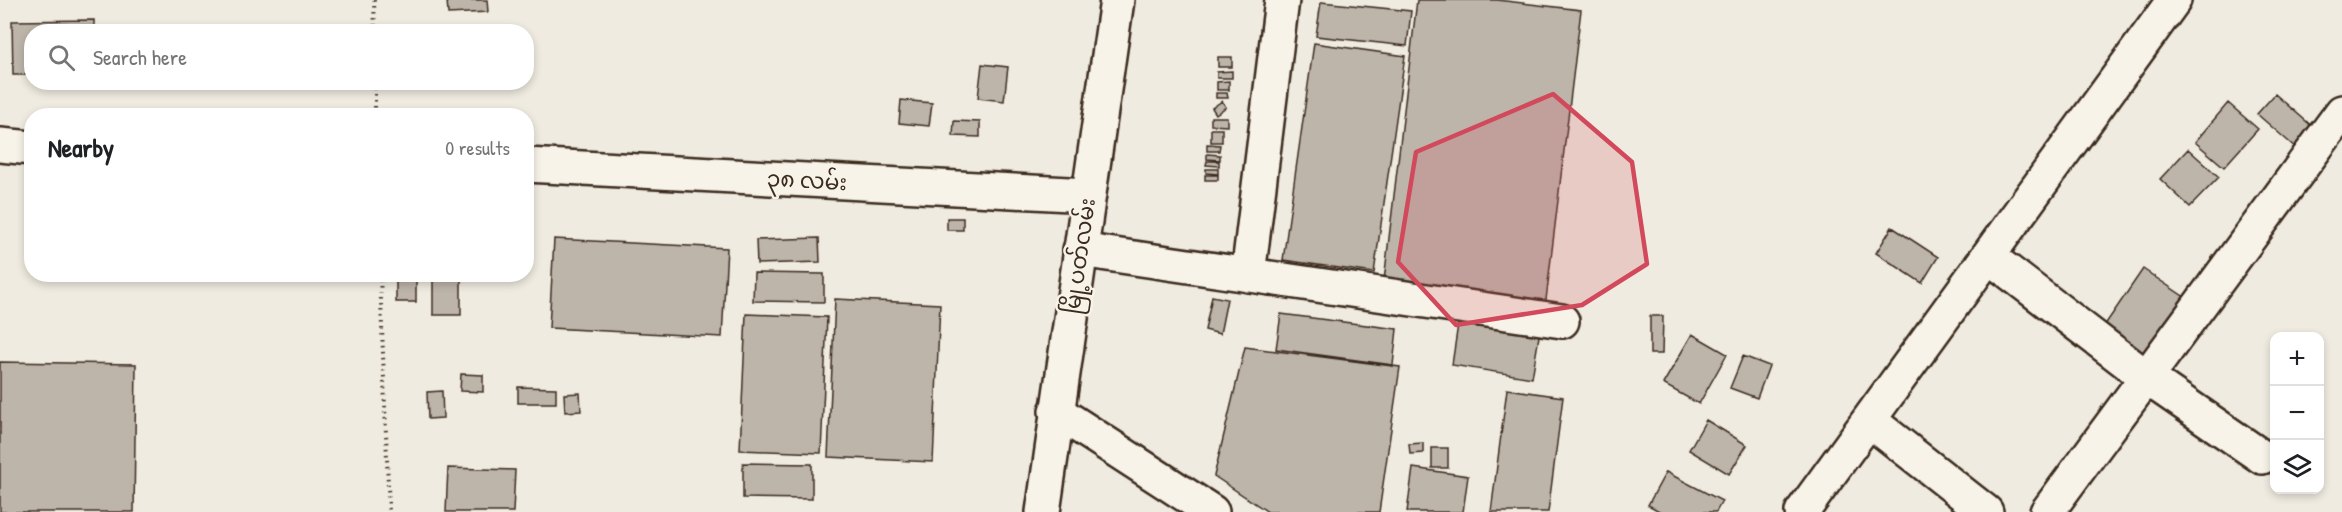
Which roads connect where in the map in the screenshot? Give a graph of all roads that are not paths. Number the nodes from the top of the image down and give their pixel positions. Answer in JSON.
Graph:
{"nodes":[{"id":1,"x":1117,"y":0,"type":"edge"},
{"id":2,"x":1282,"y":0,"type":"edge"},
{"id":3,"x":2174,"y":0,"type":"edge"},
{"id":4,"x":2342,"y":112,"type":"edge"},
{"id":5,"x":0,"y":145,"type":"edge"},
{"id":6,"x":24,"y":147,"type":"edge"},
{"id":7,"x":534,"y":165,"type":"edge"},
{"id":8,"x":1088,"y":195,"type":"junction"},
{"id":9,"x":1080,"y":250,"type":"junction"},
{"id":10,"x":1988,"y":256,"type":"junction"},
{"id":11,"x":1248,"y":274,"type":"junction"},
{"id":12,"x":1562,"y":321,"type":"dead end"},
{"id":13,"x":2146,"y":377,"type":"junction"},
{"id":14,"x":1056,"y":411,"type":"junction"},
{"id":15,"x":1869,"y":420,"type":"junction"},
{"id":16,"x":2262,"y":457,"type":"dead end"},
{"id":17,"x":1042,"y":512,"type":"edge"},
{"id":18,"x":1212,"y":512,"type":"edge"},
{"id":19,"x":1802,"y":512,"type":"edge"},
{"id":20,"x":1986,"y":512,"type":"edge"},
{"id":21,"x":2047,"y":512,"type":"edge"}],
"edges":[{"from":1,"to":8,"type":"street","name":"မြို့ပတ်လမ်း"},
{"from":2,"to":11,"type":"street"},
{"from":3,"to":10,"type":"street"},
{"from":4,"to":13,"type":"street"},
{"from":5,"to":6,"type":"street"},
{"from":7,"to":8,"type":"street","name":"၃၈ လမ်း"},
{"from":8,"to":9,"type":"street","name":"မြို့ပတ်လမ်း"},
{"from":9,"to":11,"type":"street"},
{"from":9,"to":14,"type":"street","name":"မြို့ပတ်လမ်း"},
{"from":10,"to":13,"type":"street"},
{"from":10,"to":15,"type":"street"},
{"from":11,"to":12,"type":"street"},
{"from":13,"to":16,"type":"street"},
{"from":13,"to":21,"type":"street"},
{"from":14,"to":17,"type":"street","name":"မြို့ပတ်လမ်း"},
{"from":14,"to":18,"type":"street"},
{"from":15,"to":19,"type":"street"},
{"from":15,"to":20,"type":"street"}]}
